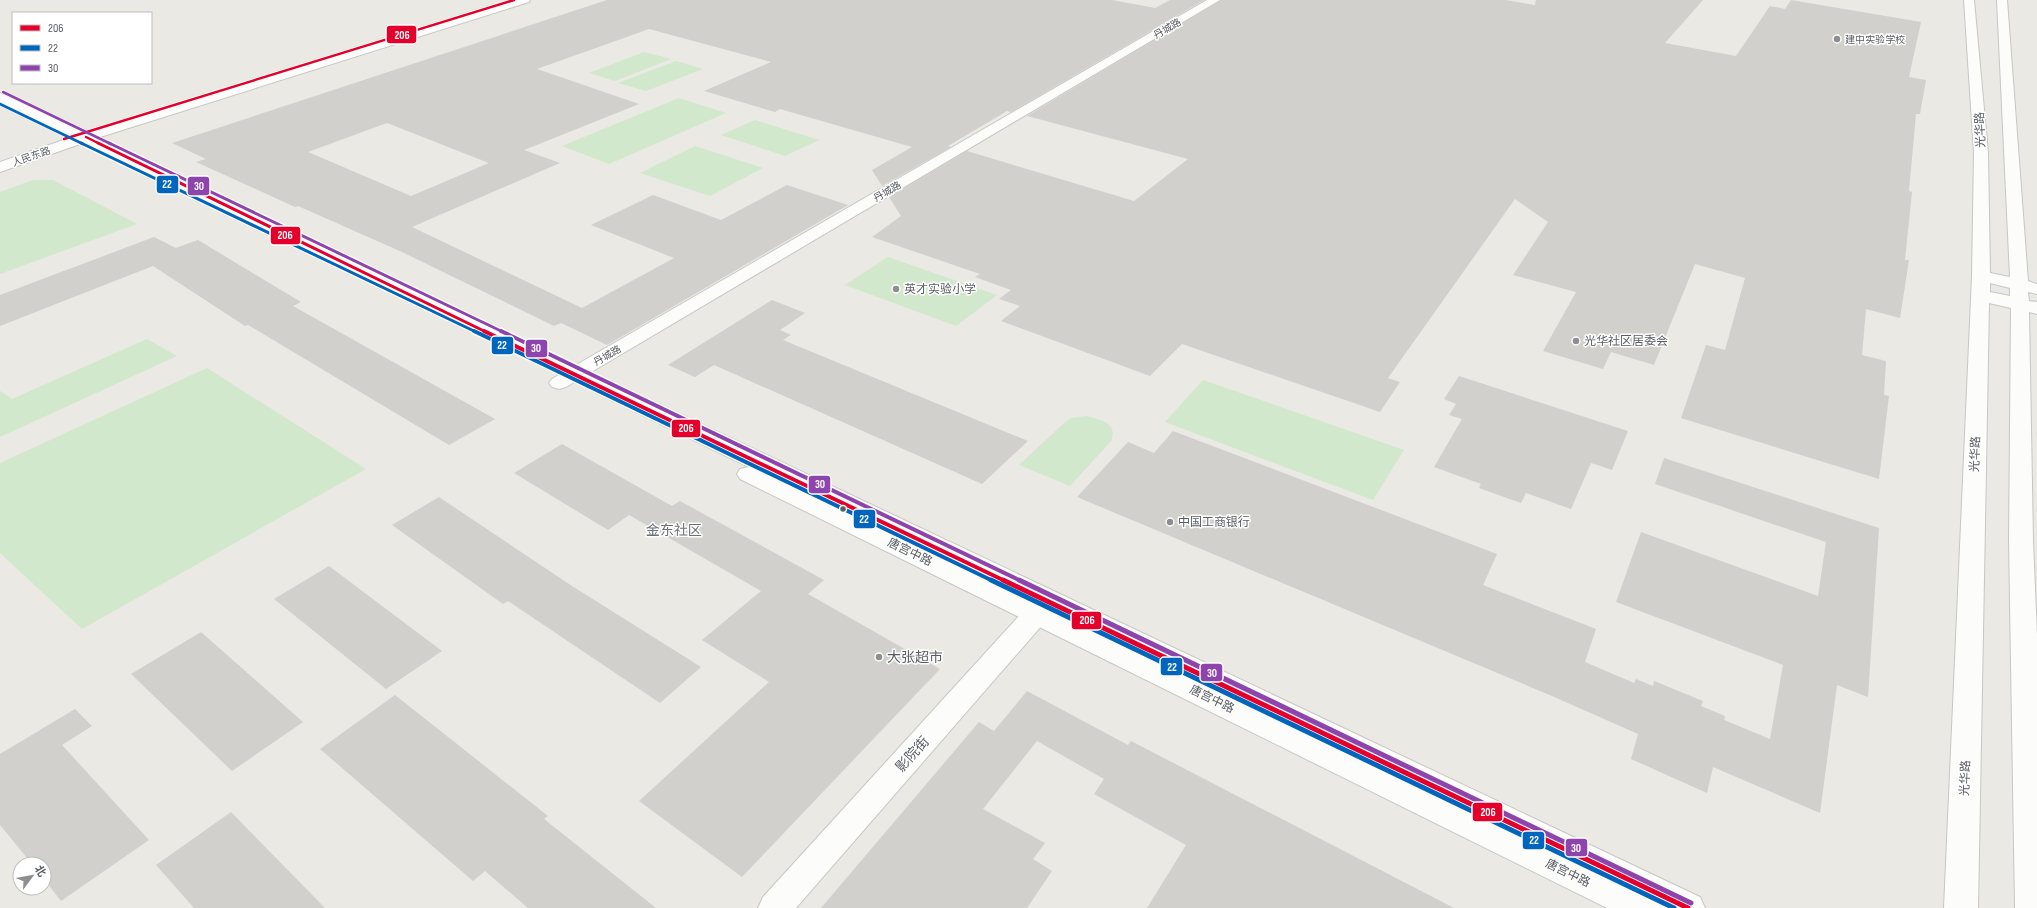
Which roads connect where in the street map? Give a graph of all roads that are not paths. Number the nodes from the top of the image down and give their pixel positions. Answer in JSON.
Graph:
{"nodes":[{"id":1,"x":514,"y":0,"type":"edge"},
{"id":2,"x":525,"y":0,"type":"edge"},
{"id":3,"x":1215,"y":0,"type":"edge"},
{"id":4,"x":1969,"y":0,"type":"edge"},
{"id":5,"x":2002,"y":0,"type":"edge"},
{"id":6,"x":0,"y":97,"type":"edge"},
{"id":7,"x":0,"y":108,"type":"edge"},
{"id":8,"x":75,"y":138,"type":"junction"},
{"id":9,"x":0,"y":157,"type":"edge"},
{"id":10,"x":0,"y":167,"type":"edge"},
{"id":11,"x":1981,"y":286,"type":"junction"},
{"id":12,"x":2028,"y":297,"type":"edge"},
{"id":13,"x":567,"y":378,"type":"junction"},
{"id":14,"x":1042,"y":607,"type":"junction"},
{"id":15,"x":775,"y":908,"type":"edge"},
{"id":16,"x":1641,"y":908,"type":"edge"},
{"id":17,"x":1688,"y":908,"type":"edge"},
{"id":18,"x":1961,"y":908,"type":"edge"},
{"id":19,"x":2032,"y":908,"type":"edge"}],
"edges":[{"from":1,"to":8,"type":"main road"},
{"from":2,"to":8,"type":"main road"},
{"from":3,"to":13,"type":"main road","name":"丹城路"},
{"from":4,"to":11,"type":"main road","name":"光华路"},
{"from":5,"to":12,"type":"main road"},
{"from":6,"to":8,"type":"main road"},
{"from":7,"to":8,"type":"main road"},
{"from":8,"to":9,"type":"main road"},
{"from":8,"to":10,"type":"main road","name":"人民东路"},
{"from":8,"to":13,"type":"main road","name":"唐宫中路"},
{"from":11,"to":12,"type":"main road"},
{"from":11,"to":18,"type":"main road","name":"光华路"},
{"from":12,"to":19,"type":"main road"},
{"from":13,"to":14,"type":"main road","name":"唐宫中路"},
{"from":14,"to":15,"type":"main road","name":"影院街"},
{"from":14,"to":16,"type":"main road","name":"唐宫中路"},
{"from":14,"to":17,"type":"main road","name":"唐宫中路"}]}
